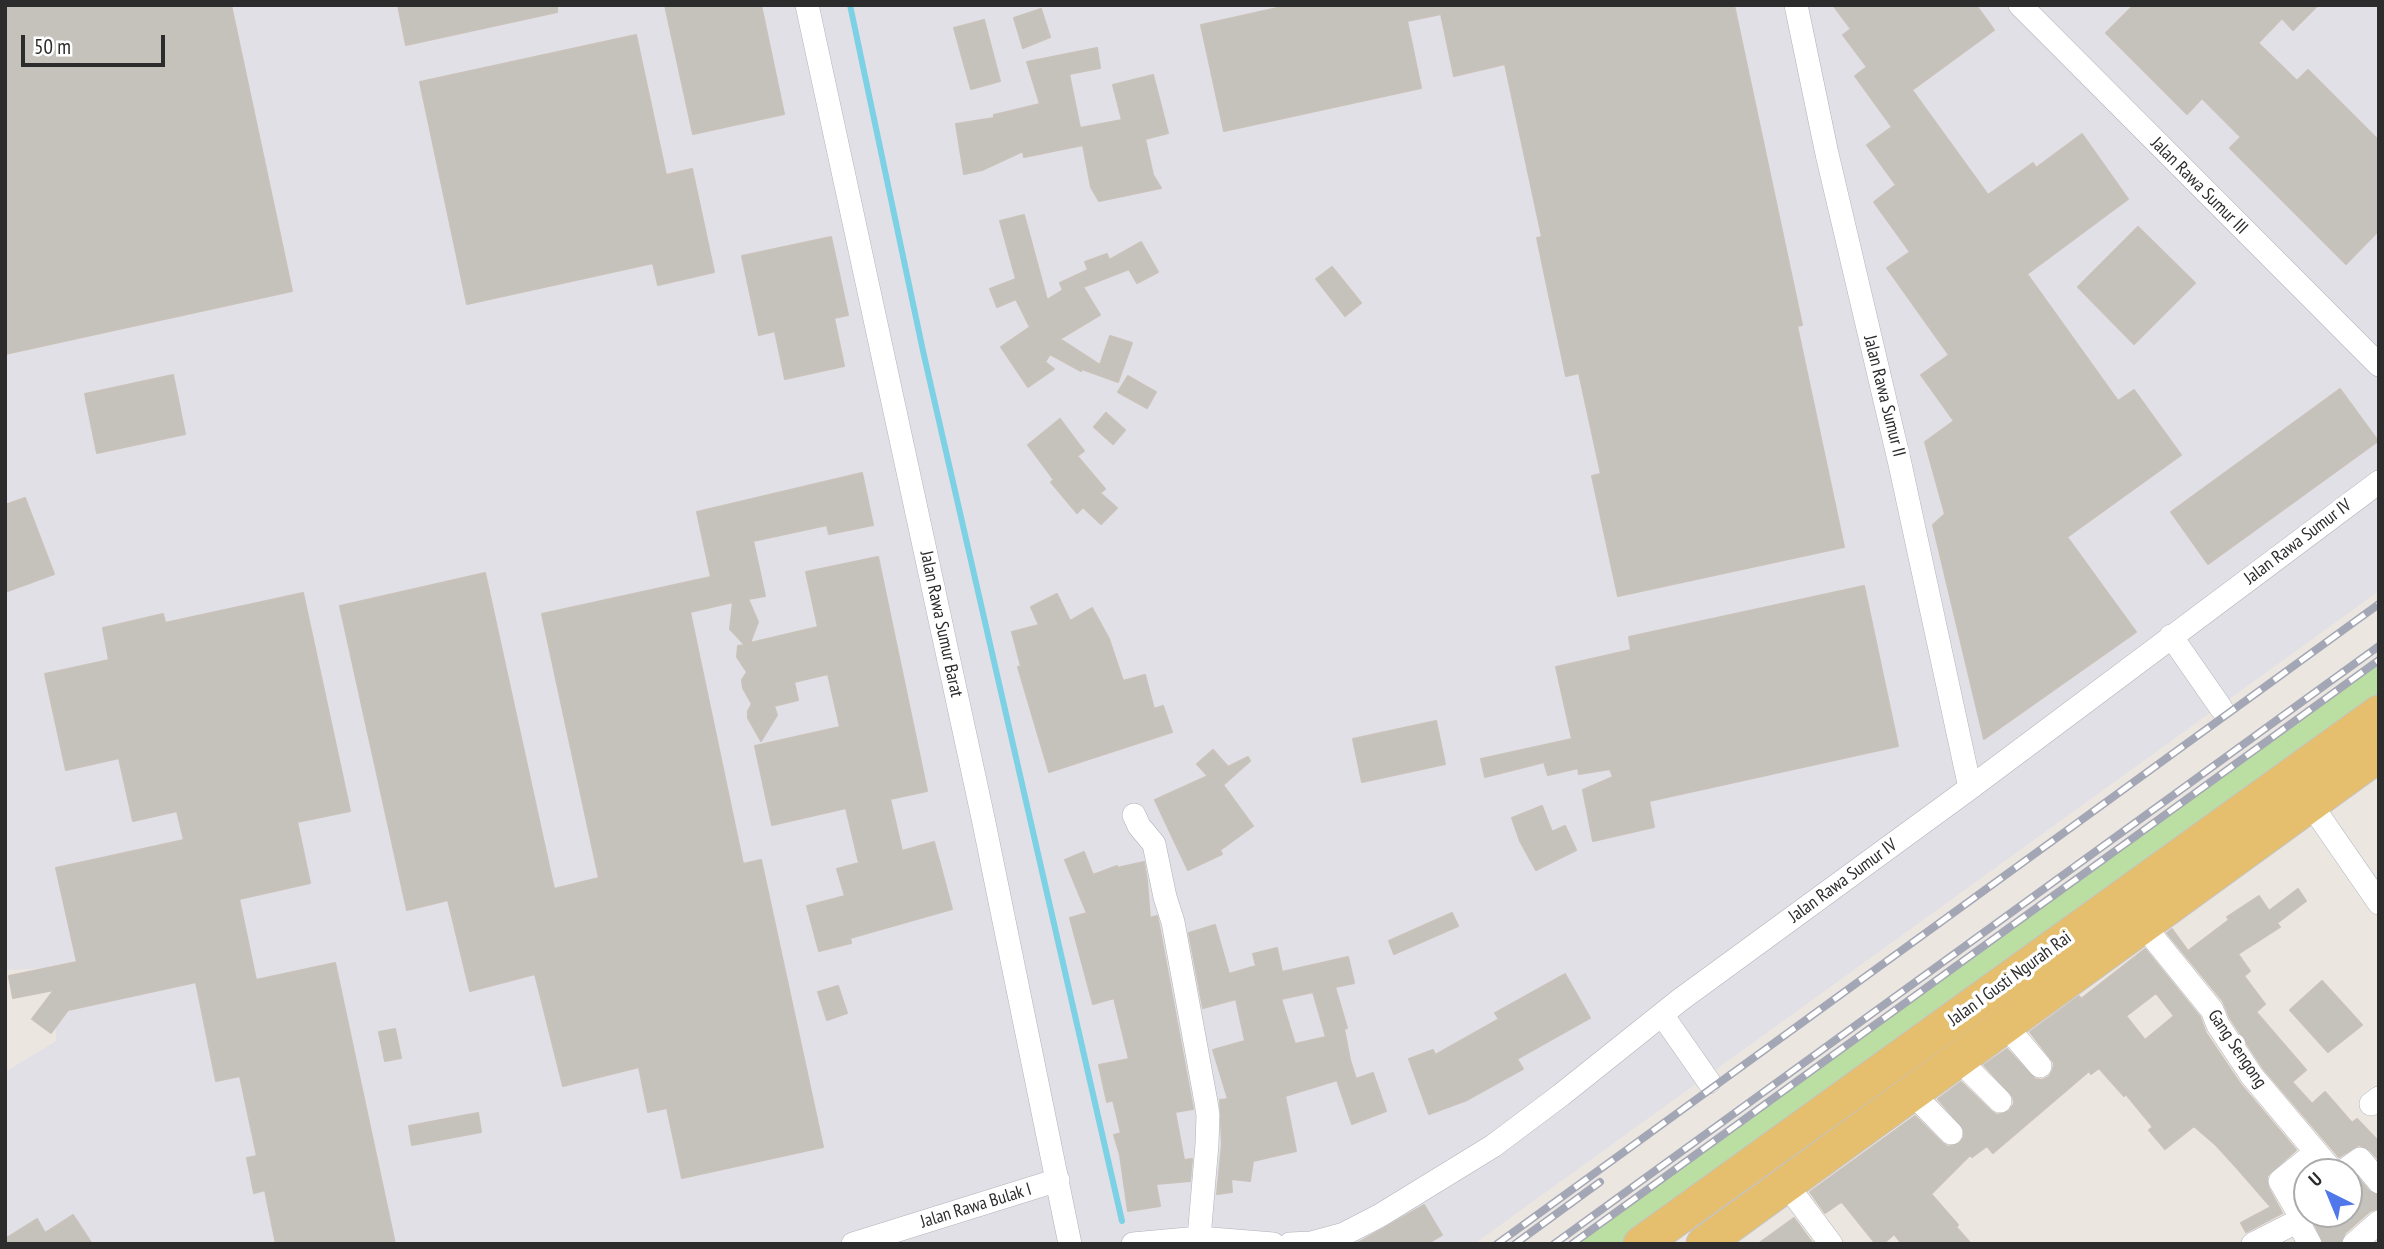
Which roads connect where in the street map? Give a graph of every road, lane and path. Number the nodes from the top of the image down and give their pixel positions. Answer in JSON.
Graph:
{"nodes":[{"id":1,"x":807,"y":5,"type":"edge"},
{"id":2,"x":1796,"y":5,"type":"edge"},
{"id":3,"x":2020,"y":5,"type":"edge"},
{"id":4,"x":2379,"y":365,"type":"edge"},
{"id":5,"x":2379,"y":482,"type":"edge"},
{"id":6,"x":2171,"y":636,"type":"junction"},
{"id":7,"x":2221,"y":708,"type":"dead end"},
{"id":8,"x":2379,"y":713,"type":"edge"},
{"id":9,"x":2379,"y":754,"type":"edge"},
{"id":10,"x":1970,"y":788,"type":"junction"},
{"id":11,"x":2310,"y":803,"type":"junction"},
{"id":12,"x":1134,"y":815,"type":"dead end"},
{"id":13,"x":2379,"y":903,"type":"edge"},
{"id":14,"x":2143,"y":925,"type":"junction"},
{"id":15,"x":1663,"y":1016,"type":"junction"},
{"id":16,"x":2005,"y":1025,"type":"junction"},
{"id":17,"x":1958,"y":1059,"type":"junction"},
{"id":18,"x":2040,"y":1066,"type":"dead end"},
{"id":19,"x":1709,"y":1082,"type":"dead end"},
{"id":20,"x":1912,"y":1093,"type":"junction"},
{"id":21,"x":2000,"y":1101,"type":"dead end"},
{"id":22,"x":1951,"y":1133,"type":"dead end"},
{"id":23,"x":2315,"y":1153,"type":"junction"},
{"id":24,"x":2309,"y":1158,"type":"edge"},
{"id":25,"x":2320,"y":1158,"type":"edge"},
{"id":26,"x":2363,"y":1162,"type":"edge"},
{"id":27,"x":2293,"y":1171,"type":"edge"},
{"id":28,"x":1058,"y":1180,"type":"junction"},
{"id":29,"x":2379,"y":1182,"type":"edge"},
{"id":30,"x":1786,"y":1184,"type":"junction"},
{"id":31,"x":2293,"y":1203,"type":"edge"},
{"id":32,"x":2379,"y":1222,"type":"edge"},
{"id":33,"x":2293,"y":1224,"type":"edge"},
{"id":34,"x":2301,"y":1228,"type":"edge"},
{"id":35,"x":1199,"y":1238,"type":"junction"},
{"id":36,"x":1157,"y":1243,"type":"edge"},
{"id":37,"x":853,"y":1244,"type":"edge"},
{"id":38,"x":1070,"y":1244,"type":"edge"},
{"id":39,"x":1133,"y":1244,"type":"edge"},
{"id":40,"x":1273,"y":1244,"type":"edge"},
{"id":41,"x":1290,"y":1244,"type":"edge"},
{"id":42,"x":1641,"y":1244,"type":"edge"},
{"id":43,"x":1704,"y":1244,"type":"edge"},
{"id":44,"x":1830,"y":1244,"type":"edge"},
{"id":45,"x":2253,"y":1244,"type":"edge"},
{"id":46,"x":2310,"y":1244,"type":"edge"},
{"id":47,"x":2354,"y":1244,"type":"edge"}],
"edges":[{"from":1,"to":28,"type":"street","name":"Jalan Rawa Sumur Barat"},
{"from":2,"to":10,"type":"street","name":"Jalan Rawa Sumur II"},
{"from":3,"to":4,"type":"street","name":"Jalan Rawa Sumur III"},
{"from":5,"to":6,"type":"street","name":"Jalan Rawa Sumur IV"},
{"from":6,"to":7,"type":"street"},
{"from":6,"to":10,"type":"street","name":"Jalan Rawa Sumur IV"},
{"from":8,"to":42,"type":"main road","name":"Jalan I Gusti Ngurah Rai"},
{"from":9,"to":11,"type":"main road","name":"Jalan I Gusti Ngurah Rai"},
{"from":10,"to":15,"type":"street","name":"Jalan Rawa Sumur IV"},
{"from":11,"to":13,"type":"street"},
{"from":11,"to":14,"type":"main road","name":"Jalan I Gusti Ngurah Rai"},
{"from":12,"to":35,"type":"street"},
{"from":14,"to":16,"type":"main road","name":"Jalan I Gusti Ngurah Rai"},
{"from":14,"to":23,"type":"street","name":"Gang Sengong"},
{"from":15,"to":19,"type":"street"},
{"from":15,"to":41,"type":"street","name":"Jalan Rawa Sumur IV"},
{"from":16,"to":17,"type":"main road","name":"Jalan I Gusti Ngurah Rai"},
{"from":16,"to":18,"type":"street"},
{"from":17,"to":20,"type":"main road","name":"Jalan I Gusti Ngurah Rai"},
{"from":17,"to":21,"type":"street"},
{"from":20,"to":22,"type":"street"},
{"from":20,"to":30,"type":"main road","name":"Jalan I Gusti Ngurah Rai"},
{"from":23,"to":24,"type":"street"},
{"from":23,"to":25,"type":"street","name":"Gang Sengong"},
{"from":26,"to":29,"type":"street"},
{"from":27,"to":31,"type":"street"},
{"from":28,"to":37,"type":"street","name":"Jalan Rawa Bulak I"},
{"from":28,"to":38,"type":"street","name":"Jalan Rawa Sumur Barat"},
{"from":30,"to":43,"type":"main road","name":"Jalan I Gusti Ngurah Rai"},
{"from":30,"to":44,"type":"street"},
{"from":32,"to":47,"type":"street"},
{"from":33,"to":45,"type":"street"},
{"from":34,"to":46,"type":"street"},
{"from":35,"to":36,"type":"street"},
{"from":35,"to":40,"type":"street"},
{"from":36,"to":39,"type":"street"}]}
